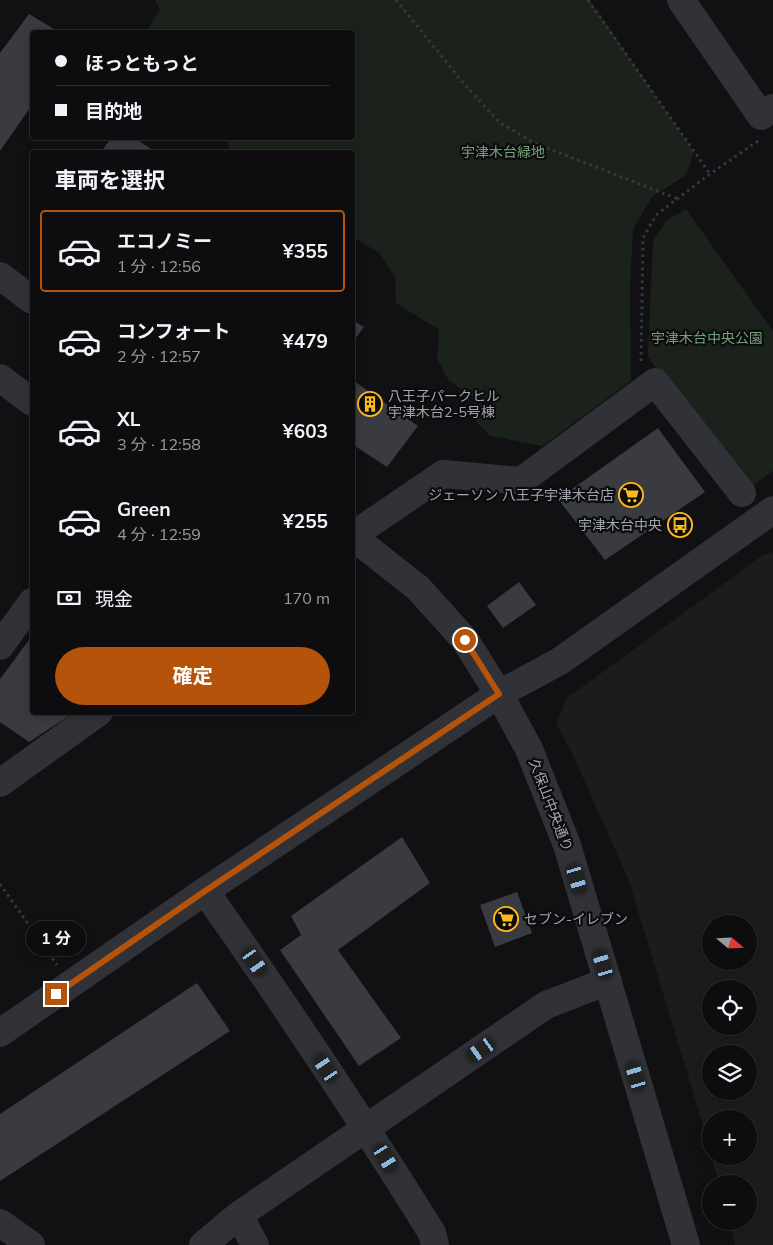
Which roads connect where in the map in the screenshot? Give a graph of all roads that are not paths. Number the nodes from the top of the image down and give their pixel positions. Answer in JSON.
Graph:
{"nodes":[{"id":1,"x":681,"y":0,"type":"edge"},
{"id":2,"x":773,"y":108,"type":"edge"},
{"id":3,"x":0,"y":276,"type":"edge"},
{"id":4,"x":30,"y":298,"type":"edge"},
{"id":5,"x":742,"y":493,"type":"dead end"},
{"id":6,"x":773,"y":510,"type":"edge"},
{"id":7,"x":355,"y":534,"type":"edge"},
{"id":8,"x":355,"y":538,"type":"edge"},
{"id":9,"x":30,"y":605,"type":"edge"},
{"id":10,"x":0,"y":646,"type":"edge"},
{"id":11,"x":499,"y":694,"type":"junction"},
{"id":12,"x":95,"y":715,"type":"edge"},
{"id":13,"x":0,"y":782,"type":"edge"},
{"id":14,"x":205,"y":891,"type":"junction"},
{"id":15,"x":608,"y":981,"type":"junction"},
{"id":16,"x":4,"y":1020,"type":"edge"},
{"id":17,"x":367,"y":1128,"type":"junction"},
{"id":18,"x":239,"y":1215,"type":"junction"},
{"id":19,"x":3,"y":1231,"type":"edge"},
{"id":20,"x":31,"y":1245,"type":"edge"},
{"id":21,"x":203,"y":1245,"type":"edge"},
{"id":22,"x":255,"y":1245,"type":"edge"},
{"id":23,"x":435,"y":1245,"type":"edge"},
{"id":24,"x":686,"y":1245,"type":"edge"}],
"edges":[{"from":1,"to":2,"type":"street"},
{"from":3,"to":4,"type":"street"},
{"from":5,"to":7,"type":"street"},
{"from":6,"to":11,"type":"street"},
{"from":8,"to":11,"type":"street","name":"久保山中央通り"},
{"from":9,"to":10,"type":"street"},
{"from":11,"to":14,"type":"street"},
{"from":11,"to":15,"type":"street","name":"久保山中央通り"},
{"from":12,"to":13,"type":"street"},
{"from":14,"to":16,"type":"street"},
{"from":14,"to":17,"type":"street"},
{"from":15,"to":17,"type":"street"},
{"from":15,"to":24,"type":"street","name":"久保山中央通り"},
{"from":17,"to":18,"type":"street"},
{"from":17,"to":23,"type":"street"},
{"from":18,"to":21,"type":"street"},
{"from":18,"to":22,"type":"street"},
{"from":19,"to":20,"type":"street"}]}
